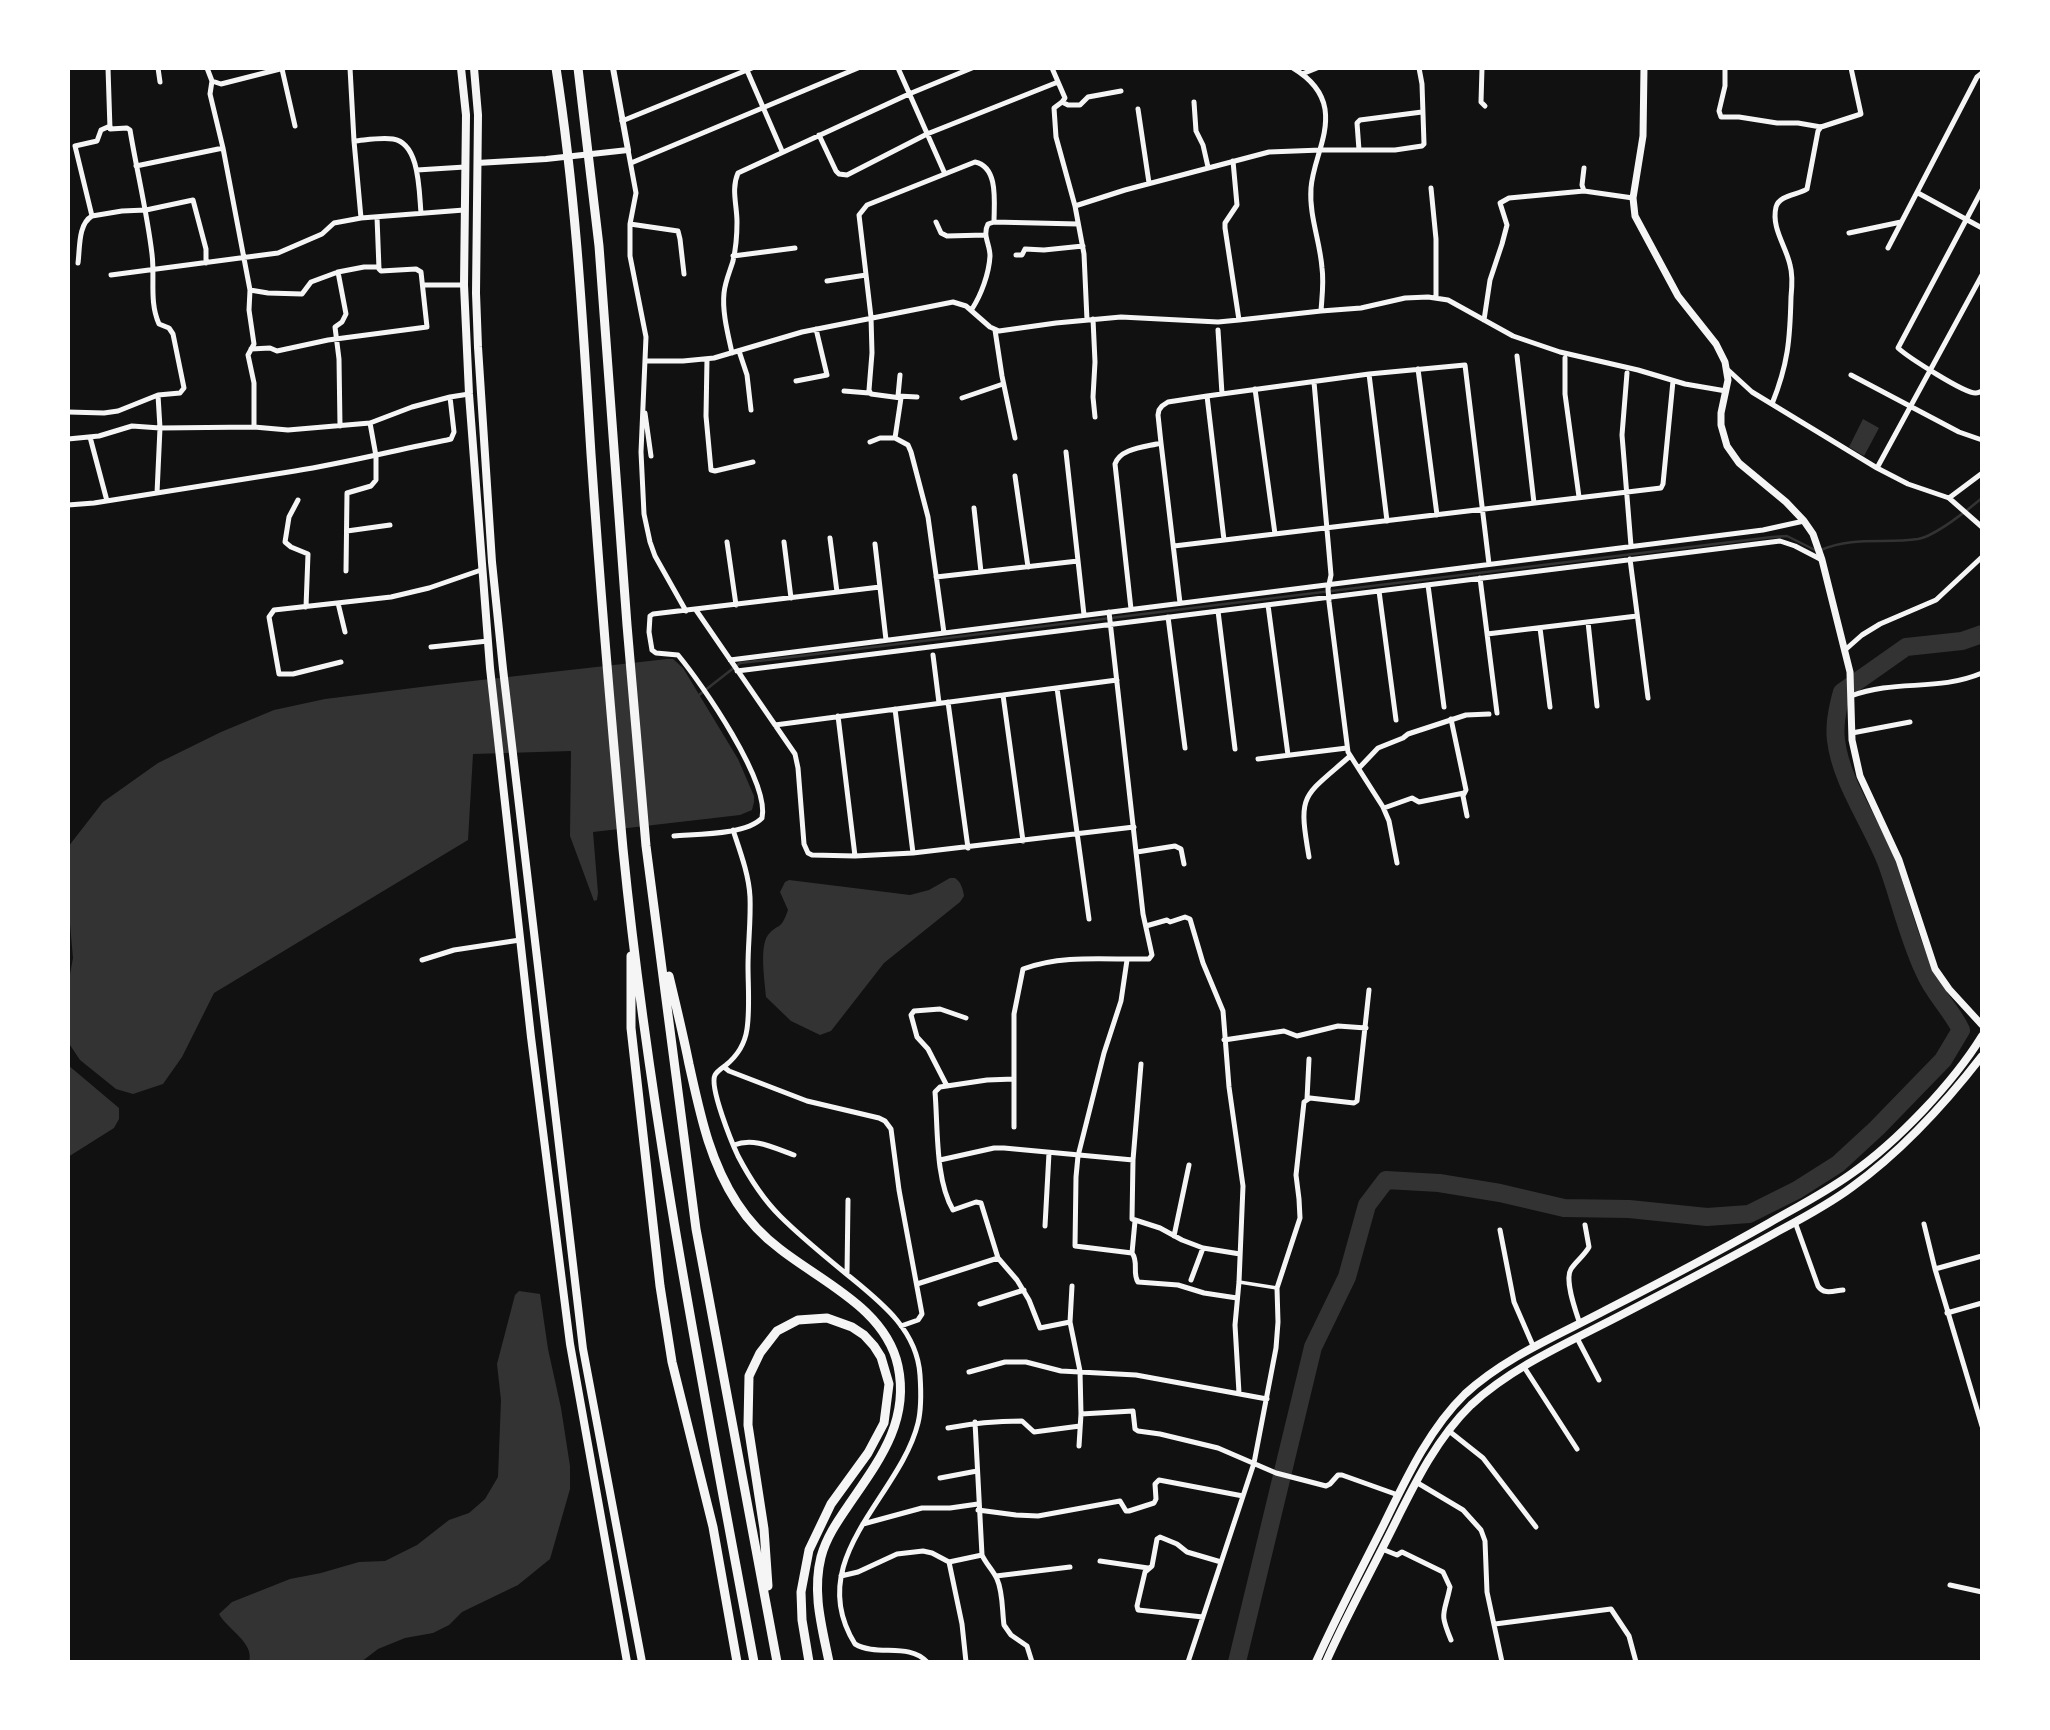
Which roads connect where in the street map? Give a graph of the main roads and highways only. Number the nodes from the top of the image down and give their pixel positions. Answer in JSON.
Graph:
{"nodes":[{"id":1,"x":461,"y":68,"type":"edge"},
{"id":2,"x":474,"y":68,"type":"edge"},
{"id":3,"x":556,"y":68,"type":"edge"},
{"id":4,"x":578,"y":68,"type":"edge"},
{"id":5,"x":1644,"y":68,"type":"edge"},
{"id":6,"x":630,"y":913,"type":"junction"},
{"id":7,"x":657,"y":926,"type":"junction"},
{"id":8,"x":1982,"y":1025,"type":"edge"},
{"id":9,"x":545,"y":1034,"type":"junction"},
{"id":10,"x":1982,"y":1036,"type":"edge"},
{"id":11,"x":531,"y":1037,"type":"junction"},
{"id":12,"x":1982,"y":1056,"type":"edge"},
{"id":13,"x":1703,"y":1260,"type":"junction"},
{"id":14,"x":1709,"y":1270,"type":"junction"},
{"id":15,"x":771,"y":1629,"type":"junction"},
{"id":16,"x":627,"y":1662,"type":"edge"},
{"id":17,"x":642,"y":1662,"type":"edge"},
{"id":18,"x":737,"y":1662,"type":"edge"},
{"id":19,"x":754,"y":1662,"type":"edge"},
{"id":20,"x":777,"y":1662,"type":"edge"},
{"id":21,"x":809,"y":1662,"type":"edge"},
{"id":22,"x":829,"y":1662,"type":"edge"},
{"id":23,"x":1316,"y":1662,"type":"edge"},
{"id":24,"x":1326,"y":1662,"type":"edge"}],
"edges":[{"from":1,"to":11,"type":"highway"},
{"from":2,"to":9,"type":"highway"},
{"from":3,"to":6,"type":"highway"},
{"from":4,"to":7,"type":"highway"},
{"from":5,"to":8,"type":"main road"},
{"from":6,"to":18,"type":"highway"},
{"from":6,"to":19,"type":"highway"},
{"from":7,"to":15,"type":"highway"},
{"from":7,"to":22,"type":"highway"},
{"from":9,"to":11,"type":"highway"},
{"from":9,"to":17,"type":"highway"},
{"from":10,"to":13,"type":"highway"},
{"from":11,"to":16,"type":"highway"},
{"from":12,"to":14,"type":"highway"},
{"from":13,"to":14,"type":"highway"},
{"from":13,"to":23,"type":"highway"},
{"from":14,"to":24,"type":"highway"},
{"from":15,"to":20,"type":"highway"},
{"from":15,"to":21,"type":"highway"}]}
